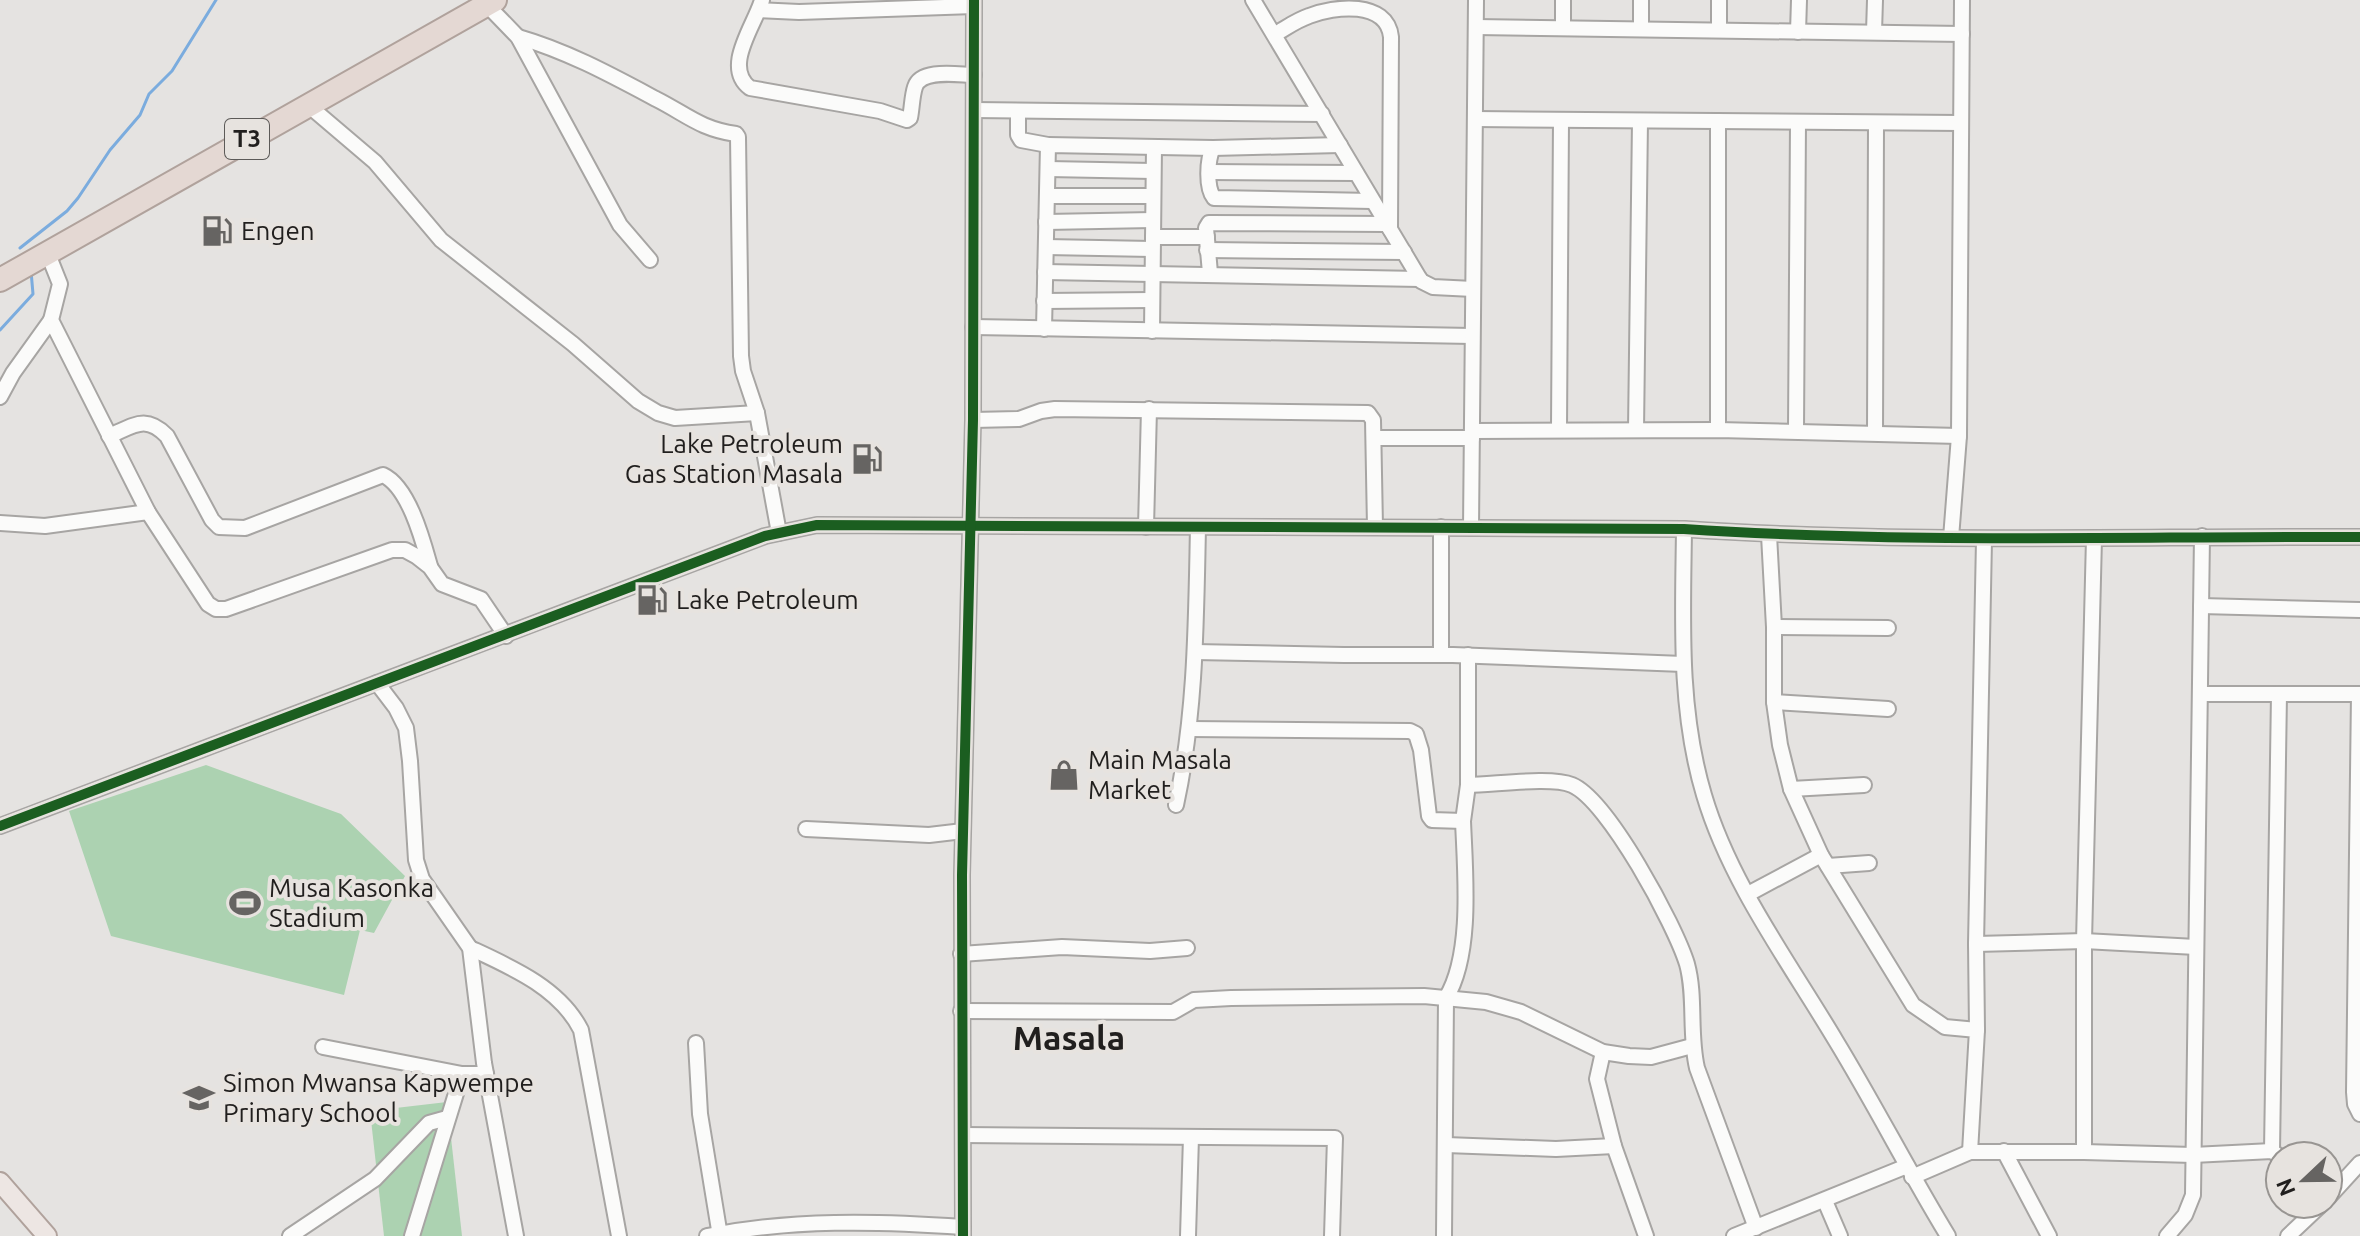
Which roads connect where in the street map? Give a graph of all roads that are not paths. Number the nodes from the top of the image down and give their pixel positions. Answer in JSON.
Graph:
{"nodes":[{"id":1,"x":1253,"y":0,"type":"edge"},
{"id":2,"x":1476,"y":0,"type":"edge"},
{"id":3,"x":1563,"y":0,"type":"edge"},
{"id":4,"x":1641,"y":0,"type":"edge"},
{"id":5,"x":1719,"y":0,"type":"edge"},
{"id":6,"x":1799,"y":0,"type":"edge"},
{"id":7,"x":1875,"y":0,"type":"edge"},
{"id":8,"x":1962,"y":0,"type":"edge"},
{"id":9,"x":491,"y":2,"type":"edge"},
{"id":10,"x":974,"y":3,"type":"edge"},
{"id":11,"x":760,"y":5,"type":"edge"},
{"id":12,"x":1476,"y":27,"type":"junction"},
{"id":13,"x":1563,"y":28,"type":"junction"},
{"id":14,"x":1641,"y":29,"type":"junction"},
{"id":15,"x":1719,"y":30,"type":"junction"},
{"id":16,"x":1798,"y":32,"type":"junction"},
{"id":17,"x":1874,"y":32,"type":"junction"},
{"id":18,"x":1275,"y":34,"type":"junction"},
{"id":19,"x":1962,"y":34,"type":"junction"},
{"id":20,"x":518,"y":37,"type":"junction"},
{"id":21,"x":974,"y":75,"type":"junction"},
{"id":22,"x":308,"y":105,"type":"junction"},
{"id":23,"x":974,"y":110,"type":"junction"},
{"id":24,"x":1018,"y":111,"type":"junction"},
{"id":25,"x":1322,"y":114,"type":"junction"},
{"id":26,"x":1475,"y":119,"type":"junction"},
{"id":27,"x":1561,"y":120,"type":"junction"},
{"id":28,"x":1640,"y":121,"type":"junction"},
{"id":29,"x":1718,"y":121,"type":"junction"},
{"id":30,"x":1798,"y":122,"type":"junction"},
{"id":31,"x":1961,"y":123,"type":"junction"},
{"id":32,"x":1876,"y":124,"type":"junction"},
{"id":33,"x":1048,"y":145,"type":"junction"},
{"id":34,"x":1340,"y":145,"type":"junction"},
{"id":35,"x":1154,"y":147,"type":"junction"},
{"id":36,"x":1213,"y":148,"type":"junction"},
{"id":37,"x":1048,"y":169,"type":"junction"},
{"id":38,"x":1153,"y":171,"type":"junction"},
{"id":39,"x":1210,"y":172,"type":"junction"},
{"id":40,"x":1356,"y":173,"type":"junction"},
{"id":41,"x":1047,"y":196,"type":"junction"},
{"id":42,"x":1153,"y":196,"type":"junction"},
{"id":43,"x":1372,"y":201,"type":"junction"},
{"id":44,"x":1153,"y":220,"type":"junction"},
{"id":45,"x":1046,"y":222,"type":"junction"},
{"id":46,"x":1388,"y":226,"type":"junction"},
{"id":47,"x":1152,"y":243,"type":"junction"},
{"id":48,"x":1207,"y":243,"type":"junction"},
{"id":49,"x":1046,"y":247,"type":"junction"},
{"id":50,"x":1404,"y":252,"type":"junction"},
{"id":51,"x":48,"y":254,"type":"junction"},
{"id":52,"x":650,"y":260,"type":"dead end"},
{"id":53,"x":1045,"y":272,"type":"junction"},
{"id":54,"x":1152,"y":273,"type":"junction"},
{"id":55,"x":1210,"y":273,"type":"junction"},
{"id":56,"x":1420,"y":279,"type":"junction"},
{"id":57,"x":0,"y":280,"type":"edge"},
{"id":58,"x":1473,"y":289,"type":"junction"},
{"id":59,"x":1152,"y":300,"type":"junction"},
{"id":60,"x":1044,"y":301,"type":"junction"},
{"id":61,"x":51,"y":320,"type":"junction"},
{"id":62,"x":973,"y":327,"type":"junction"},
{"id":63,"x":1044,"y":329,"type":"junction"},
{"id":64,"x":1152,"y":331,"type":"junction"},
{"id":65,"x":1472,"y":336,"type":"junction"},
{"id":66,"x":0,"y":397,"type":"edge"},
{"id":67,"x":1149,"y":409,"type":"junction"},
{"id":68,"x":757,"y":413,"type":"junction"},
{"id":69,"x":973,"y":420,"type":"junction"},
{"id":70,"x":1559,"y":429,"type":"junction"},
{"id":71,"x":1636,"y":430,"type":"junction"},
{"id":72,"x":1718,"y":430,"type":"junction"},
{"id":73,"x":1796,"y":431,"type":"junction"},
{"id":74,"x":1875,"y":433,"type":"junction"},
{"id":75,"x":1472,"y":434,"type":"junction"},
{"id":76,"x":109,"y":436,"type":"junction"},
{"id":77,"x":1959,"y":436,"type":"junction"},
{"id":78,"x":1374,"y":438,"type":"junction"},
{"id":79,"x":148,"y":512,"type":"junction"},
{"id":80,"x":0,"y":523,"type":"edge"},
{"id":81,"x":969,"y":525,"type":"junction"},
{"id":82,"x":1146,"y":527,"type":"junction"},
{"id":83,"x":1198,"y":527,"type":"junction"},
{"id":84,"x":1375,"y":527,"type":"junction"},
{"id":85,"x":1441,"y":527,"type":"junction"},
{"id":86,"x":1471,"y":528,"type":"junction"},
{"id":87,"x":1684,"y":529,"type":"junction"},
{"id":88,"x":779,"y":533,"type":"junction"},
{"id":89,"x":1769,"y":535,"type":"junction"},
{"id":90,"x":2202,"y":536,"type":"junction"},
{"id":91,"x":2360,"y":537,"type":"edge"},
{"id":92,"x":1951,"y":538,"type":"junction"},
{"id":93,"x":2094,"y":538,"type":"junction"},
{"id":94,"x":1984,"y":540,"type":"junction"},
{"id":95,"x":430,"y":567,"type":"junction"},
{"id":96,"x":2201,"y":606,"type":"junction"},
{"id":97,"x":2360,"y":610,"type":"edge"},
{"id":98,"x":1774,"y":627,"type":"junction"},
{"id":99,"x":1888,"y":628,"type":"dead end"},
{"id":100,"x":506,"y":636,"type":"junction"},
{"id":101,"x":1195,"y":652,"type":"junction"},
{"id":102,"x":1441,"y":654,"type":"junction"},
{"id":103,"x":1468,"y":655,"type":"junction"},
{"id":104,"x":1683,"y":664,"type":"junction"},
{"id":105,"x":377,"y":683,"type":"junction"},
{"id":106,"x":2200,"y":694,"type":"junction"},
{"id":107,"x":2279,"y":694,"type":"junction"},
{"id":108,"x":2359,"y":694,"type":"edge"},
{"id":109,"x":1774,"y":702,"type":"junction"},
{"id":110,"x":1888,"y":709,"type":"dead end"},
{"id":111,"x":1190,"y":729,"type":"junction"},
{"id":112,"x":1468,"y":785,"type":"junction"},
{"id":113,"x":1864,"y":785,"type":"dead end"},
{"id":114,"x":1791,"y":789,"type":"junction"},
{"id":115,"x":1176,"y":805,"type":"dead end"},
{"id":116,"x":1463,"y":821,"type":"junction"},
{"id":117,"x":0,"y":826,"type":"edge"},
{"id":118,"x":806,"y":829,"type":"dead end"},
{"id":119,"x":963,"y":831,"type":"junction"},
{"id":120,"x":1825,"y":860,"type":"junction"},
{"id":121,"x":1869,"y":863,"type":"dead end"},
{"id":122,"x":1748,"y":894,"type":"junction"},
{"id":123,"x":2084,"y":941,"type":"junction"},
{"id":124,"x":1976,"y":944,"type":"junction"},
{"id":125,"x":2196,"y":947,"type":"junction"},
{"id":126,"x":470,"y":948,"type":"junction"},
{"id":127,"x":1187,"y":948,"type":"dead end"},
{"id":128,"x":961,"y":954,"type":"junction"},
{"id":129,"x":1446,"y":998,"type":"junction"},
{"id":130,"x":961,"y":1011,"type":"junction"},
{"id":131,"x":1977,"y":1030,"type":"junction"},
{"id":132,"x":696,"y":1043,"type":"dead end"},
{"id":133,"x":1692,"y":1046,"type":"junction"},
{"id":134,"x":323,"y":1047,"type":"dead end"},
{"id":135,"x":1603,"y":1052,"type":"junction"},
{"id":136,"x":462,"y":1074,"type":"junction"},
{"id":137,"x":486,"y":1074,"type":"junction"},
{"id":138,"x":2360,"y":1114,"type":"edge"},
{"id":139,"x":447,"y":1118,"type":"junction"},
{"id":140,"x":963,"y":1135,"type":"junction"},
{"id":141,"x":1191,"y":1137,"type":"junction"},
{"id":142,"x":2276,"y":1140,"type":"edge"},
{"id":143,"x":1446,"y":1145,"type":"junction"},
{"id":144,"x":1614,"y":1146,"type":"junction"},
{"id":145,"x":2004,"y":1151,"type":"junction"},
{"id":146,"x":1970,"y":1152,"type":"junction"},
{"id":147,"x":2084,"y":1152,"type":"junction"},
{"id":148,"x":2264,"y":1154,"type":"edge"},
{"id":149,"x":2193,"y":1155,"type":"junction"},
{"id":150,"x":2360,"y":1163,"type":"edge"},
{"id":151,"x":1910,"y":1172,"type":"junction"},
{"id":152,"x":2344,"y":1180,"type":"edge"},
{"id":153,"x":0,"y":1182,"type":"edge"},
{"id":154,"x":1825,"y":1201,"type":"junction"},
{"id":155,"x":2304,"y":1220,"type":"edge"},
{"id":156,"x":1756,"y":1228,"type":"junction"},
{"id":157,"x":963,"y":1231,"type":"edge"},
{"id":158,"x":715,"y":1235,"type":"edge"},
{"id":159,"x":47,"y":1236,"type":"edge"},
{"id":160,"x":290,"y":1236,"type":"edge"},
{"id":161,"x":412,"y":1236,"type":"edge"},
{"id":162,"x":516,"y":1236,"type":"edge"},
{"id":163,"x":619,"y":1236,"type":"edge"},
{"id":164,"x":1188,"y":1236,"type":"edge"},
{"id":165,"x":1332,"y":1236,"type":"edge"},
{"id":166,"x":1444,"y":1236,"type":"edge"},
{"id":167,"x":1646,"y":1236,"type":"edge"},
{"id":168,"x":1734,"y":1236,"type":"edge"},
{"id":169,"x":1840,"y":1236,"type":"edge"},
{"id":170,"x":1948,"y":1236,"type":"edge"},
{"id":171,"x":2049,"y":1236,"type":"edge"},
{"id":172,"x":2167,"y":1236,"type":"edge"},
{"id":173,"x":2288,"y":1236,"type":"edge"}],
"edges":[{"from":1,"to":18,"type":"street"},
{"from":2,"to":12,"type":"street"},
{"from":3,"to":13,"type":"street"},
{"from":4,"to":14,"type":"street"},
{"from":5,"to":15,"type":"street"},
{"from":6,"to":16,"type":"street"},
{"from":7,"to":17,"type":"street"},
{"from":8,"to":19,"type":"street"},
{"from":9,"to":20,"type":"street"},
{"from":9,"to":22,"type":"highway","number":"T3"},
{"from":10,"to":11,"type":"street"},
{"from":10,"to":21,"type":"street"},
{"from":11,"to":21,"type":"street"},
{"from":12,"to":13,"type":"street"},
{"from":12,"to":26,"type":"street"},
{"from":13,"to":14,"type":"street"},
{"from":14,"to":15,"type":"street"},
{"from":15,"to":16,"type":"street"},
{"from":16,"to":17,"type":"street"},
{"from":17,"to":19,"type":"street"},
{"from":18,"to":25,"type":"street"},
{"from":18,"to":46,"type":"street"},
{"from":19,"to":31,"type":"street"},
{"from":20,"to":52,"type":"street"},
{"from":20,"to":68,"type":"street"},
{"from":21,"to":23,"type":"street"},
{"from":22,"to":51,"type":"highway","number":"T3"},
{"from":22,"to":68,"type":"street"},
{"from":23,"to":24,"type":"street"},
{"from":23,"to":62,"type":"street"},
{"from":24,"to":25,"type":"street"},
{"from":24,"to":33,"type":"street"},
{"from":25,"to":34,"type":"street"},
{"from":26,"to":27,"type":"street"},
{"from":26,"to":58,"type":"street"},
{"from":27,"to":28,"type":"street"},
{"from":27,"to":70,"type":"street"},
{"from":28,"to":29,"type":"street"},
{"from":28,"to":71,"type":"street"},
{"from":29,"to":30,"type":"street"},
{"from":29,"to":72,"type":"street"},
{"from":30,"to":32,"type":"street"},
{"from":30,"to":73,"type":"street"},
{"from":31,"to":32,"type":"street"},
{"from":31,"to":77,"type":"street"},
{"from":32,"to":74,"type":"street"},
{"from":33,"to":35,"type":"street"},
{"from":33,"to":37,"type":"street"},
{"from":34,"to":36,"type":"street"},
{"from":34,"to":40,"type":"street"},
{"from":35,"to":36,"type":"street"},
{"from":35,"to":38,"type":"street"},
{"from":36,"to":39,"type":"street"},
{"from":37,"to":38,"type":"street"},
{"from":37,"to":41,"type":"street"},
{"from":38,"to":42,"type":"street"},
{"from":39,"to":40,"type":"street"},
{"from":39,"to":43,"type":"street"},
{"from":40,"to":43,"type":"street"},
{"from":41,"to":42,"type":"street"},
{"from":41,"to":45,"type":"street"},
{"from":42,"to":44,"type":"street"},
{"from":43,"to":46,"type":"street"},
{"from":44,"to":45,"type":"street"},
{"from":44,"to":47,"type":"street"},
{"from":45,"to":49,"type":"street"},
{"from":46,"to":48,"type":"street"},
{"from":46,"to":50,"type":"street"},
{"from":47,"to":48,"type":"street"},
{"from":47,"to":49,"type":"street"},
{"from":47,"to":54,"type":"street"},
{"from":48,"to":50,"type":"street"},
{"from":48,"to":55,"type":"street"},
{"from":49,"to":53,"type":"street"},
{"from":50,"to":56,"type":"street"},
{"from":51,"to":57,"type":"highway","number":"T3"},
{"from":51,"to":61,"type":"street"},
{"from":53,"to":54,"type":"street"},
{"from":53,"to":60,"type":"street"},
{"from":54,"to":55,"type":"street"},
{"from":54,"to":59,"type":"street"},
{"from":55,"to":56,"type":"street"},
{"from":56,"to":58,"type":"street"},
{"from":58,"to":65,"type":"street"},
{"from":59,"to":60,"type":"street"},
{"from":59,"to":64,"type":"street"},
{"from":60,"to":63,"type":"street"},
{"from":61,"to":66,"type":"street"},
{"from":61,"to":76,"type":"street"},
{"from":62,"to":63,"type":"street"},
{"from":62,"to":69,"type":"street"},
{"from":63,"to":64,"type":"street"},
{"from":64,"to":65,"type":"street"},
{"from":65,"to":75,"type":"street"},
{"from":67,"to":69,"type":"street"},
{"from":67,"to":78,"type":"street"},
{"from":67,"to":82,"type":"street"},
{"from":68,"to":88,"type":"street"},
{"from":69,"to":81,"type":"street"},
{"from":70,"to":71,"type":"street"},
{"from":70,"to":75,"type":"street"},
{"from":71,"to":72,"type":"street"},
{"from":72,"to":73,"type":"street"},
{"from":73,"to":74,"type":"street"},
{"from":74,"to":77,"type":"street"},
{"from":75,"to":78,"type":"street"},
{"from":75,"to":86,"type":"street"},
{"from":76,"to":79,"type":"street"},
{"from":76,"to":95,"type":"street"},
{"from":77,"to":92,"type":"street"},
{"from":78,"to":84,"type":"street"},
{"from":79,"to":80,"type":"street"},
{"from":79,"to":95,"type":"street"},
{"from":81,"to":82,"type":"street"},
{"from":81,"to":88,"type":"street"},
{"from":81,"to":119,"type":"street"},
{"from":82,"to":83,"type":"street"},
{"from":83,"to":84,"type":"street"},
{"from":83,"to":101,"type":"street"},
{"from":84,"to":85,"type":"street"},
{"from":85,"to":86,"type":"street"},
{"from":85,"to":102,"type":"street"},
{"from":86,"to":87,"type":"street"},
{"from":87,"to":89,"type":"street"},
{"from":87,"to":104,"type":"street"},
{"from":88,"to":100,"type":"street"},
{"from":89,"to":92,"type":"street"},
{"from":89,"to":98,"type":"street"},
{"from":90,"to":91,"type":"street"},
{"from":90,"to":93,"type":"street"},
{"from":90,"to":96,"type":"street"},
{"from":92,"to":94,"type":"street"},
{"from":93,"to":94,"type":"street"},
{"from":93,"to":123,"type":"street"},
{"from":94,"to":124,"type":"street"},
{"from":95,"to":100,"type":"street"},
{"from":96,"to":97,"type":"street"},
{"from":96,"to":106,"type":"street"},
{"from":98,"to":99,"type":"street"},
{"from":98,"to":109,"type":"street"},
{"from":100,"to":105,"type":"street"},
{"from":101,"to":102,"type":"street"},
{"from":101,"to":111,"type":"street"},
{"from":102,"to":103,"type":"street"},
{"from":103,"to":104,"type":"street"},
{"from":103,"to":112,"type":"street"},
{"from":104,"to":122,"type":"street"},
{"from":105,"to":117,"type":"street"},
{"from":105,"to":126,"type":"street"},
{"from":106,"to":107,"type":"street"},
{"from":106,"to":125,"type":"street"},
{"from":107,"to":108,"type":"street"},
{"from":107,"to":142,"type":"street"},
{"from":108,"to":138,"type":"street"},
{"from":109,"to":110,"type":"street"},
{"from":109,"to":114,"type":"street"},
{"from":111,"to":115,"type":"street"},
{"from":111,"to":116,"type":"street"},
{"from":112,"to":116,"type":"street"},
{"from":112,"to":133,"type":"street"},
{"from":113,"to":114,"type":"street"},
{"from":114,"to":120,"type":"street"},
{"from":116,"to":129,"type":"street"},
{"from":118,"to":119,"type":"street"},
{"from":119,"to":128,"type":"street"},
{"from":120,"to":121,"type":"street"},
{"from":120,"to":122,"type":"street"},
{"from":120,"to":131,"type":"street"},
{"from":122,"to":151,"type":"street"},
{"from":123,"to":124,"type":"street"},
{"from":123,"to":125,"type":"street"},
{"from":123,"to":147,"type":"street"},
{"from":124,"to":131,"type":"street"},
{"from":125,"to":149,"type":"street"},
{"from":126,"to":137,"type":"street"},
{"from":126,"to":163,"type":"street"},
{"from":127,"to":128,"type":"street"},
{"from":128,"to":130,"type":"street"},
{"from":129,"to":130,"type":"street"},
{"from":129,"to":135,"type":"street"},
{"from":129,"to":143,"type":"street"},
{"from":130,"to":140,"type":"street"},
{"from":131,"to":146,"type":"street"},
{"from":132,"to":158,"type":"street"},
{"from":133,"to":135,"type":"street"},
{"from":133,"to":156,"type":"street"},
{"from":134,"to":136,"type":"street"},
{"from":135,"to":144,"type":"street"},
{"from":136,"to":137,"type":"street"},
{"from":136,"to":139,"type":"street"},
{"from":137,"to":162,"type":"street"},
{"from":139,"to":160,"type":"street"},
{"from":139,"to":161,"type":"street"},
{"from":140,"to":141,"type":"street"},
{"from":140,"to":157,"type":"street"},
{"from":141,"to":164,"type":"street"},
{"from":141,"to":165,"type":"street"},
{"from":143,"to":144,"type":"street"},
{"from":143,"to":166,"type":"street"},
{"from":144,"to":167,"type":"street"},
{"from":145,"to":146,"type":"street"},
{"from":145,"to":147,"type":"street"},
{"from":145,"to":171,"type":"street"},
{"from":146,"to":151,"type":"street"},
{"from":147,"to":149,"type":"street"},
{"from":148,"to":149,"type":"street"},
{"from":149,"to":172,"type":"street"},
{"from":150,"to":152,"type":"street"},
{"from":151,"to":154,"type":"street"},
{"from":151,"to":170,"type":"street"},
{"from":153,"to":159,"type":"main road"},
{"from":154,"to":156,"type":"street"},
{"from":154,"to":169,"type":"street"},
{"from":155,"to":173,"type":"street"},
{"from":156,"to":168,"type":"street"},
{"from":157,"to":158,"type":"street"}]}
